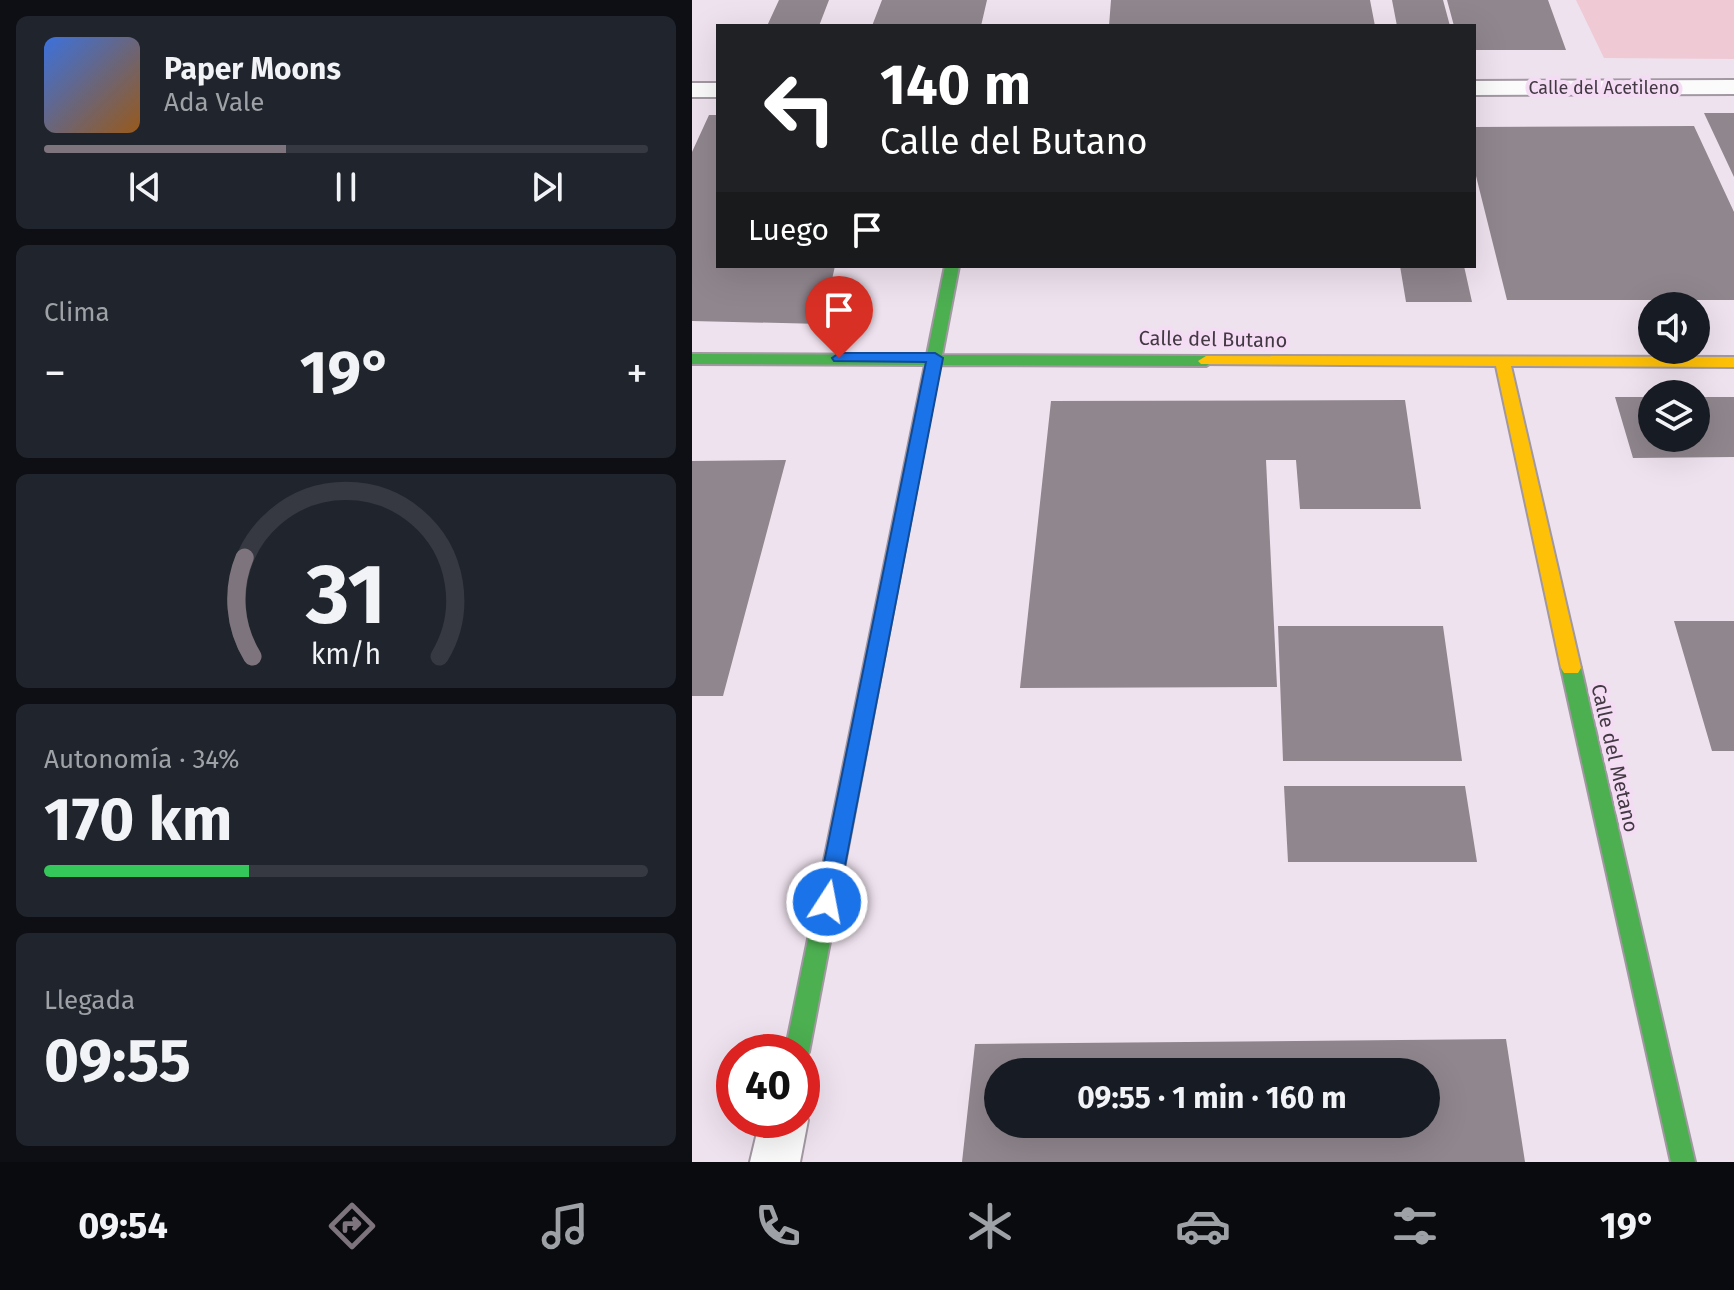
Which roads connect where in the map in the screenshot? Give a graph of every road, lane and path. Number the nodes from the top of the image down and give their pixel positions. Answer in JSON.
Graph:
{"nodes":[{"id":1,"x":1734,"y":87,"type":"edge"},
{"id":2,"x":1476,"y":88,"type":"edge"},
{"id":3,"x":692,"y":90,"type":"edge"},
{"id":4,"x":716,"y":90,"type":"edge"},
{"id":5,"x":952,"y":268,"type":"edge"},
{"id":6,"x":935,"y":358,"type":"junction"},
{"id":7,"x":692,"y":359,"type":"edge"},
{"id":8,"x":1734,"y":362,"type":"edge"},
{"id":9,"x":1503,"y":364,"type":"junction"},
{"id":10,"x":801,"y":1034,"type":"edge"},
{"id":11,"x":780,"y":1138,"type":"edge"},
{"id":12,"x":775,"y":1162,"type":"edge"},
{"id":13,"x":1683,"y":1162,"type":"edge"}],
"edges":[{"from":1,"to":2,"type":"street","name":"Calle del Acetileno"},
{"from":3,"to":4,"type":"street"},
{"from":5,"to":6,"type":"street"},
{"from":6,"to":7,"type":"street","name":"Calle del Butano"},
{"from":6,"to":9,"type":"street","name":"Calle del Butano"},
{"from":6,"to":10,"type":"street"},
{"from":8,"to":9,"type":"street","name":"Calle del Butano"},
{"from":9,"to":13,"type":"street","name":"Calle del Metano"},
{"from":11,"to":12,"type":"street"}]}
